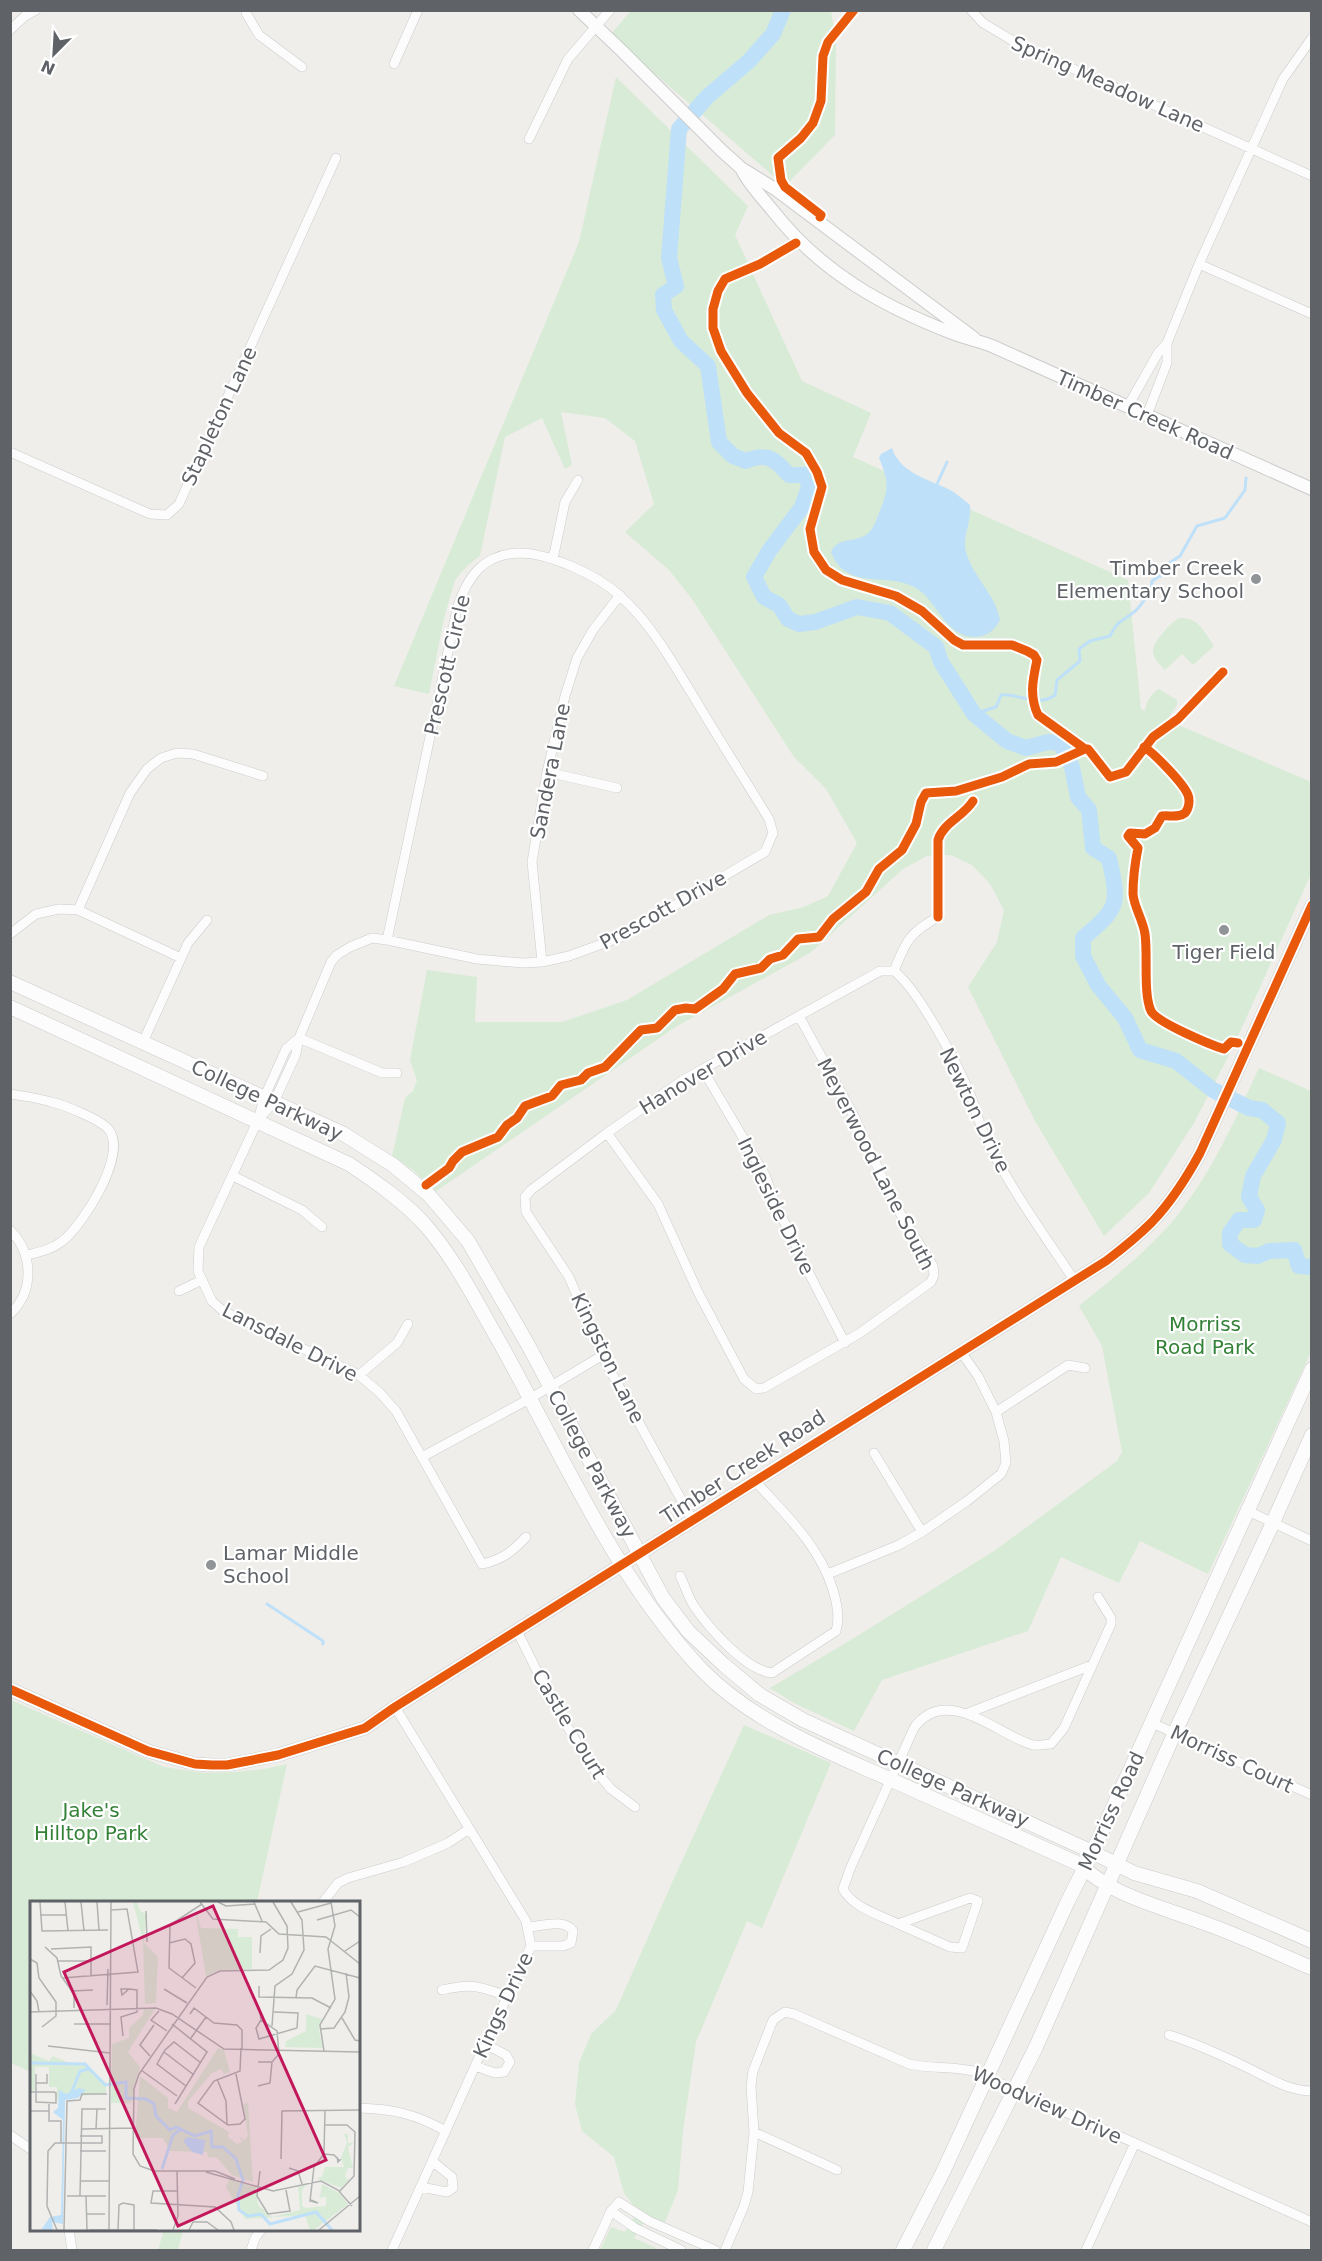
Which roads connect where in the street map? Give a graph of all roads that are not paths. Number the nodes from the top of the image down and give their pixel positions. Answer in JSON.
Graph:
{"nodes":[{"id":1,"x":36,"y":10,"type":"edge"},
{"id":2,"x":418,"y":10,"type":"edge"},
{"id":3,"x":579,"y":10,"type":"edge"},
{"id":4,"x":610,"y":10,"type":"edge"},
{"id":5,"x":971,"y":10,"type":"edge"},
{"id":6,"x":246,"y":12,"type":"edge"},
{"id":7,"x":597,"y":27,"type":"junction"},
{"id":8,"x":10,"y":30,"type":"edge"},
{"id":9,"x":1311,"y":38,"type":"edge"},
{"id":10,"x":394,"y":64,"type":"dead end"},
{"id":11,"x":302,"y":67,"type":"dead end"},
{"id":12,"x":529,"y":139,"type":"dead end"},
{"id":13,"x":1252,"y":150,"type":"junction"},
{"id":14,"x":336,"y":158,"type":"dead end"},
{"id":15,"x":741,"y":168,"type":"junction"},
{"id":16,"x":1311,"y":176,"type":"edge"},
{"id":17,"x":1199,"y":264,"type":"junction"},
{"id":18,"x":1311,"y":314,"type":"edge"},
{"id":19,"x":979,"y":342,"type":"junction"},
{"id":20,"x":1167,"y":343,"type":"junction"},
{"id":21,"x":1128,"y":406,"type":"junction"},
{"id":22,"x":1147,"y":415,"type":"junction"},
{"id":23,"x":10,"y":452,"type":"edge"},
{"id":24,"x":578,"y":480,"type":"dead end"},
{"id":25,"x":1311,"y":489,"type":"edge"},
{"id":26,"x":553,"y":559,"type":"junction"},
{"id":27,"x":620,"y":595,"type":"junction"},
{"id":28,"x":547,"y":772,"type":"junction"},
{"id":29,"x":263,"y":776,"type":"dead end"},
{"id":30,"x":617,"y":788,"type":"dead end"},
{"id":31,"x":770,"y":824,"type":"joint"},
{"id":32,"x":1311,"y":905,"type":"edge"},
{"id":33,"x":78,"y":910,"type":"junction"},
{"id":34,"x":938,"y":917,"type":"dead end"},
{"id":35,"x":207,"y":920,"type":"dead end"},
{"id":36,"x":10,"y":934,"type":"edge"},
{"id":37,"x":387,"y":940,"type":"junction"},
{"id":38,"x":181,"y":958,"type":"junction"},
{"id":39,"x":542,"y":962,"type":"junction"},
{"id":40,"x":894,"y":971,"type":"junction"},
{"id":41,"x":10,"y":982,"type":"edge"},
{"id":42,"x":10,"y":1007,"type":"edge"},
{"id":43,"x":799,"y":1016,"type":"junction"},
{"id":44,"x":298,"y":1038,"type":"junction"},
{"id":45,"x":143,"y":1042,"type":"junction"},
{"id":46,"x":704,"y":1070,"type":"junction"},
{"id":47,"x":397,"y":1073,"type":"dead end"},
{"id":48,"x":10,"y":1094,"type":"edge"},
{"id":49,"x":269,"y":1100,"type":"junction"},
{"id":50,"x":258,"y":1120,"type":"junction"},
{"id":51,"x":607,"y":1133,"type":"junction"},
{"id":52,"x":233,"y":1176,"type":"junction"},
{"id":53,"x":525,"y":1197,"type":"joint"},
{"id":54,"x":322,"y":1227,"type":"dead end"},
{"id":55,"x":10,"y":1230,"type":"edge"},
{"id":56,"x":27,"y":1255,"type":"junction"},
{"id":57,"x":202,"y":1280,"type":"junction"},
{"id":58,"x":1074,"y":1280,"type":"junction"},
{"id":59,"x":179,"y":1291,"type":"dead end"},
{"id":60,"x":10,"y":1314,"type":"edge"},
{"id":61,"x":408,"y":1324,"type":"dead end"},
{"id":62,"x":845,"y":1343,"type":"junction"},
{"id":63,"x":961,"y":1352,"type":"junction"},
{"id":64,"x":603,"y":1355,"type":"junction"},
{"id":65,"x":1085,"y":1368,"type":"dead end"},
{"id":66,"x":1311,"y":1369,"type":"edge"},
{"id":67,"x":359,"y":1375,"type":"junction"},
{"id":68,"x":550,"y":1386,"type":"junction"},
{"id":69,"x":531,"y":1398,"type":"junction"},
{"id":70,"x":996,"y":1412,"type":"junction"},
{"id":71,"x":1311,"y":1435,"type":"edge"},
{"id":72,"x":874,"y":1453,"type":"dead end"},
{"id":73,"x":422,"y":1456,"type":"junction"},
{"id":74,"x":755,"y":1481,"type":"junction"},
{"id":75,"x":1248,"y":1511,"type":"junction"},
{"id":76,"x":693,"y":1521,"type":"junction"},
{"id":77,"x":1273,"y":1522,"type":"junction"},
{"id":78,"x":922,"y":1532,"type":"junction"},
{"id":79,"x":526,"y":1536,"type":"dead end"},
{"id":80,"x":1311,"y":1541,"type":"edge"},
{"id":81,"x":640,"y":1555,"type":"junction"},
{"id":82,"x":622,"y":1566,"type":"junction"},
{"id":83,"x":828,"y":1574,"type":"junction"},
{"id":84,"x":680,"y":1576,"type":"dead end"},
{"id":85,"x":1098,"y":1597,"type":"dead end"},
{"id":86,"x":517,"y":1631,"type":"junction"},
{"id":87,"x":1092,"y":1665,"type":"junction"},
{"id":88,"x":10,"y":1689,"type":"edge"},
{"id":89,"x":395,"y":1707,"type":"junction"},
{"id":90,"x":968,"y":1713,"type":"junction"},
{"id":91,"x":1152,"y":1722,"type":"junction"},
{"id":92,"x":1175,"y":1732,"type":"junction"},
{"id":93,"x":899,"y":1764,"type":"junction"},
{"id":94,"x":892,"y":1780,"type":"junction"},
{"id":95,"x":1311,"y":1795,"type":"edge"},
{"id":96,"x":634,"y":1807,"type":"dead end"},
{"id":97,"x":470,"y":1829,"type":"junction"},
{"id":98,"x":1093,"y":1852,"type":"junction"},
{"id":99,"x":1117,"y":1865,"type":"junction"},
{"id":100,"x":1084,"y":1868,"type":"junction"},
{"id":101,"x":1108,"y":1886,"type":"junction"},
{"id":102,"x":324,"y":1901,"type":"edge"},
{"id":103,"x":898,"y":1924,"type":"junction"},
{"id":104,"x":529,"y":1927,"type":"junction"},
{"id":105,"x":1311,"y":1941,"type":"edge"},
{"id":106,"x":531,"y":1946,"type":"junction"},
{"id":107,"x":1311,"y":1968,"type":"edge"},
{"id":108,"x":442,"y":1990,"type":"dead end"},
{"id":109,"x":507,"y":1996,"type":"junction"},
{"id":110,"x":1168,"y":2035,"type":"dead end"},
{"id":111,"x":485,"y":2044,"type":"junction"},
{"id":112,"x":475,"y":2066,"type":"junction"},
{"id":113,"x":987,"y":2078,"type":"junction"},
{"id":114,"x":1015,"y":2090,"type":"junction"},
{"id":115,"x":1311,"y":2091,"type":"edge"},
{"id":116,"x":360,"y":2108,"type":"edge"},
{"id":117,"x":446,"y":2131,"type":"junction"},
{"id":118,"x":754,"y":2132,"type":"junction"},
{"id":119,"x":10,"y":2135,"type":"edge"},
{"id":120,"x":1135,"y":2143,"type":"junction"},
{"id":121,"x":30,"y":2149,"type":"edge"},
{"id":122,"x":432,"y":2161,"type":"junction"},
{"id":123,"x":837,"y":2170,"type":"dead end"},
{"id":124,"x":421,"y":2187,"type":"junction"},
{"id":125,"x":611,"y":2211,"type":"junction"},
{"id":126,"x":1311,"y":2222,"type":"edge"},
{"id":127,"x":69,"y":2231,"type":"edge"},
{"id":128,"x":260,"y":2231,"type":"edge"},
{"id":129,"x":72,"y":2250,"type":"edge"},
{"id":130,"x":251,"y":2250,"type":"edge"},
{"id":131,"x":392,"y":2250,"type":"edge"},
{"id":132,"x":593,"y":2250,"type":"edge"},
{"id":133,"x":681,"y":2250,"type":"edge"},
{"id":134,"x":715,"y":2250,"type":"edge"},
{"id":135,"x":725,"y":2250,"type":"edge"},
{"id":136,"x":903,"y":2250,"type":"edge"},
{"id":137,"x":934,"y":2250,"type":"edge"},
{"id":138,"x":1086,"y":2250,"type":"edge"}],
"edges":[{"from":1,"to":8,"type":"street"},
{"from":2,"to":10,"type":"street"},
{"from":3,"to":7,"type":"street","name":"Timber Creek Road"},
{"from":4,"to":7,"type":"street"},
{"from":5,"to":13,"type":"street","name":"Spring Meadow Lane"},
{"from":6,"to":11,"type":"street"},
{"from":7,"to":12,"type":"street"},
{"from":7,"to":15,"type":"street","name":"Timber Creek Road"},
{"from":9,"to":13,"type":"street"},
{"from":13,"to":16,"type":"street","name":"Spring Meadow Lane"},
{"from":13,"to":17,"type":"street"},
{"from":14,"to":23,"type":"street","name":"Stapleton Lane"},
{"from":15,"to":19,"type":"street","name":"Timber Creek Road"},
{"from":15,"to":19,"type":"street","name":"Timber Creek Road"},
{"from":17,"to":18,"type":"street"},
{"from":17,"to":20,"type":"street"},
{"from":19,"to":21,"type":"street","name":"Timber Creek Road"},
{"from":20,"to":21,"type":"street"},
{"from":20,"to":22,"type":"street"},
{"from":21,"to":22,"type":"street","name":"Timber Creek Road"},
{"from":22,"to":25,"type":"street","name":"Timber Creek Road"},
{"from":24,"to":26,"type":"street"},
{"from":26,"to":27,"type":"street","name":"Prescott Circle"},
{"from":26,"to":37,"type":"street","name":"Prescott Circle"},
{"from":27,"to":28,"type":"street","name":"Sandera Lane"},
{"from":27,"to":31,"type":"street","name":"Prescott Circle"},
{"from":28,"to":30,"type":"street"},
{"from":28,"to":39,"type":"street","name":"Sandera Lane"},
{"from":29,"to":33,"type":"street"},
{"from":31,"to":39,"type":"street","name":"Prescott Drive"},
{"from":32,"to":58,"type":"street","name":"Timber Creek Road"},
{"from":33,"to":36,"type":"street"},
{"from":33,"to":38,"type":"street"},
{"from":34,"to":40,"type":"street"},
{"from":35,"to":38,"type":"street"},
{"from":37,"to":39,"type":"street","name":"Prescott Drive"},
{"from":37,"to":44,"type":"street","name":"Prescott Drive"},
{"from":38,"to":45,"type":"street"},
{"from":40,"to":43,"type":"street","name":"Hanover Drive"},
{"from":40,"to":58,"type":"street","name":"Newton Drive"},
{"from":41,"to":45,"type":"main road","name":"College Parkway"},
{"from":42,"to":50,"type":"main road","name":"College Parkway"},
{"from":43,"to":46,"type":"street","name":"Hanover Drive"},
{"from":43,"to":62,"type":"street","name":"Meyerwood Lane South"},
{"from":44,"to":47,"type":"street"},
{"from":44,"to":49,"type":"street","name":"Prescott Drive"},
{"from":45,"to":49,"type":"main road","name":"College Parkway"},
{"from":46,"to":51,"type":"street","name":"Hanover Drive"},
{"from":46,"to":62,"type":"street","name":"Ingleside Drive"},
{"from":48,"to":56,"type":"street"},
{"from":49,"to":50,"type":"street","name":"Prescott Drive"},
{"from":49,"to":68,"type":"main road","name":"College Parkway"},
{"from":50,"to":52,"type":"street","name":"Lansdale Drive"},
{"from":50,"to":69,"type":"main road","name":"College Parkway"},
{"from":51,"to":53,"type":"street","name":"Hanover Drive"},
{"from":51,"to":62,"type":"street","name":"Meyerwood Lane South"},
{"from":52,"to":54,"type":"street"},
{"from":52,"to":57,"type":"street","name":"Lansdale Drive"},
{"from":53,"to":64,"type":"street","name":"Kingston Lane"},
{"from":55,"to":56,"type":"street"},
{"from":56,"to":60,"type":"street"},
{"from":57,"to":59,"type":"street"},
{"from":57,"to":67,"type":"street","name":"Lansdale Drive"},
{"from":58,"to":63,"type":"street","name":"Timber Creek Road"},
{"from":61,"to":67,"type":"street"},
{"from":63,"to":70,"type":"street"},
{"from":63,"to":74,"type":"street","name":"Timber Creek Road"},
{"from":64,"to":68,"type":"street"},
{"from":64,"to":76,"type":"street","name":"Kingston Lane"},
{"from":65,"to":70,"type":"street"},
{"from":66,"to":75,"type":"main road","name":"Morriss Road"},
{"from":67,"to":73,"type":"street","name":"Lansdale Drive"},
{"from":68,"to":69,"type":"street"},
{"from":68,"to":81,"type":"main road","name":"College Parkway"},
{"from":69,"to":73,"type":"street"},
{"from":69,"to":82,"type":"main road","name":"College Parkway"},
{"from":70,"to":78,"type":"street"},
{"from":71,"to":77,"type":"main road","name":"Morriss Road"},
{"from":72,"to":78,"type":"street"},
{"from":73,"to":79,"type":"street","name":"Lansdale Drive"},
{"from":74,"to":76,"type":"street","name":"Timber Creek Road"},
{"from":74,"to":83,"type":"street"},
{"from":75,"to":77,"type":"street"},
{"from":75,"to":91,"type":"main road","name":"Morriss Road"},
{"from":76,"to":81,"type":"street","name":"Timber Creek Road"},
{"from":77,"to":80,"type":"street"},
{"from":77,"to":92,"type":"main road","name":"Morriss Road"},
{"from":78,"to":83,"type":"street"},
{"from":81,"to":82,"type":"street","name":"Timber Creek Road"},
{"from":81,"to":93,"type":"main road","name":"College Parkway"},
{"from":82,"to":86,"type":"street","name":"Timber Creek Road"},
{"from":82,"to":94,"type":"main road","name":"College Parkway"},
{"from":83,"to":84,"type":"street"},
{"from":85,"to":87,"type":"street"},
{"from":86,"to":89,"type":"street","name":"Timber Creek Road"},
{"from":86,"to":96,"type":"street","name":"Castle Court"},
{"from":87,"to":90,"type":"street"},
{"from":87,"to":90,"type":"street"},
{"from":88,"to":89,"type":"street","name":"Timber Creek Road"},
{"from":89,"to":97,"type":"street","name":"Kings Drive"},
{"from":90,"to":93,"type":"street"},
{"from":91,"to":92,"type":"street","name":"Morriss Court"},
{"from":91,"to":98,"type":"main road","name":"Morriss Road"},
{"from":92,"to":95,"type":"street","name":"Morriss Court"},
{"from":92,"to":99,"type":"main road","name":"Morriss Road"},
{"from":93,"to":94,"type":"street"},
{"from":93,"to":98,"type":"main road","name":"College Parkway"},
{"from":94,"to":100,"type":"main road","name":"College Parkway"},
{"from":94,"to":103,"type":"street"},
{"from":97,"to":102,"type":"street"},
{"from":97,"to":104,"type":"street","name":"Kings Drive"},
{"from":98,"to":99,"type":"main road","name":"College Parkway"},
{"from":98,"to":100,"type":"main road","name":"Morriss Road"},
{"from":99,"to":101,"type":"main road","name":"Morriss Road"},
{"from":99,"to":105,"type":"main road","name":"College Parkway"},
{"from":100,"to":101,"type":"main road","name":"College Parkway"},
{"from":100,"to":113,"type":"main road","name":"Morriss Road"},
{"from":101,"to":107,"type":"main road","name":"College Parkway"},
{"from":101,"to":114,"type":"main road","name":"Morriss Road"},
{"from":103,"to":103,"type":"street"},
{"from":104,"to":106,"type":"street","name":"Kings Drive"},
{"from":104,"to":106,"type":"street"},
{"from":106,"to":109,"type":"street","name":"Kings Drive"},
{"from":108,"to":109,"type":"street"},
{"from":109,"to":111,"type":"street","name":"Kings Drive"},
{"from":110,"to":115,"type":"street"},
{"from":111,"to":112,"type":"street","name":"Kings Drive"},
{"from":111,"to":112,"type":"street"},
{"from":112,"to":117,"type":"street","name":"Kings Drive"},
{"from":113,"to":114,"type":"street","name":"Woodview Drive"},
{"from":113,"to":118,"type":"street","name":"Woodview Drive"},
{"from":113,"to":136,"type":"main road","name":"Morriss Road"},
{"from":114,"to":120,"type":"street","name":"Woodview Drive"},
{"from":114,"to":137,"type":"main road","name":"Morriss Road"},
{"from":116,"to":117,"type":"street"},
{"from":117,"to":122,"type":"street","name":"Kings Drive"},
{"from":118,"to":123,"type":"street"},
{"from":118,"to":135,"type":"street"},
{"from":119,"to":121,"type":"street"},
{"from":120,"to":126,"type":"street","name":"Woodview Drive"},
{"from":120,"to":138,"type":"street"},
{"from":122,"to":124,"type":"street","name":"Kings Drive"},
{"from":122,"to":124,"type":"street"},
{"from":124,"to":131,"type":"street","name":"Kings Drive"},
{"from":125,"to":132,"type":"street"},
{"from":125,"to":133,"type":"street"},
{"from":125,"to":134,"type":"street"},
{"from":127,"to":129,"type":"street"},
{"from":128,"to":130,"type":"street"}]}
